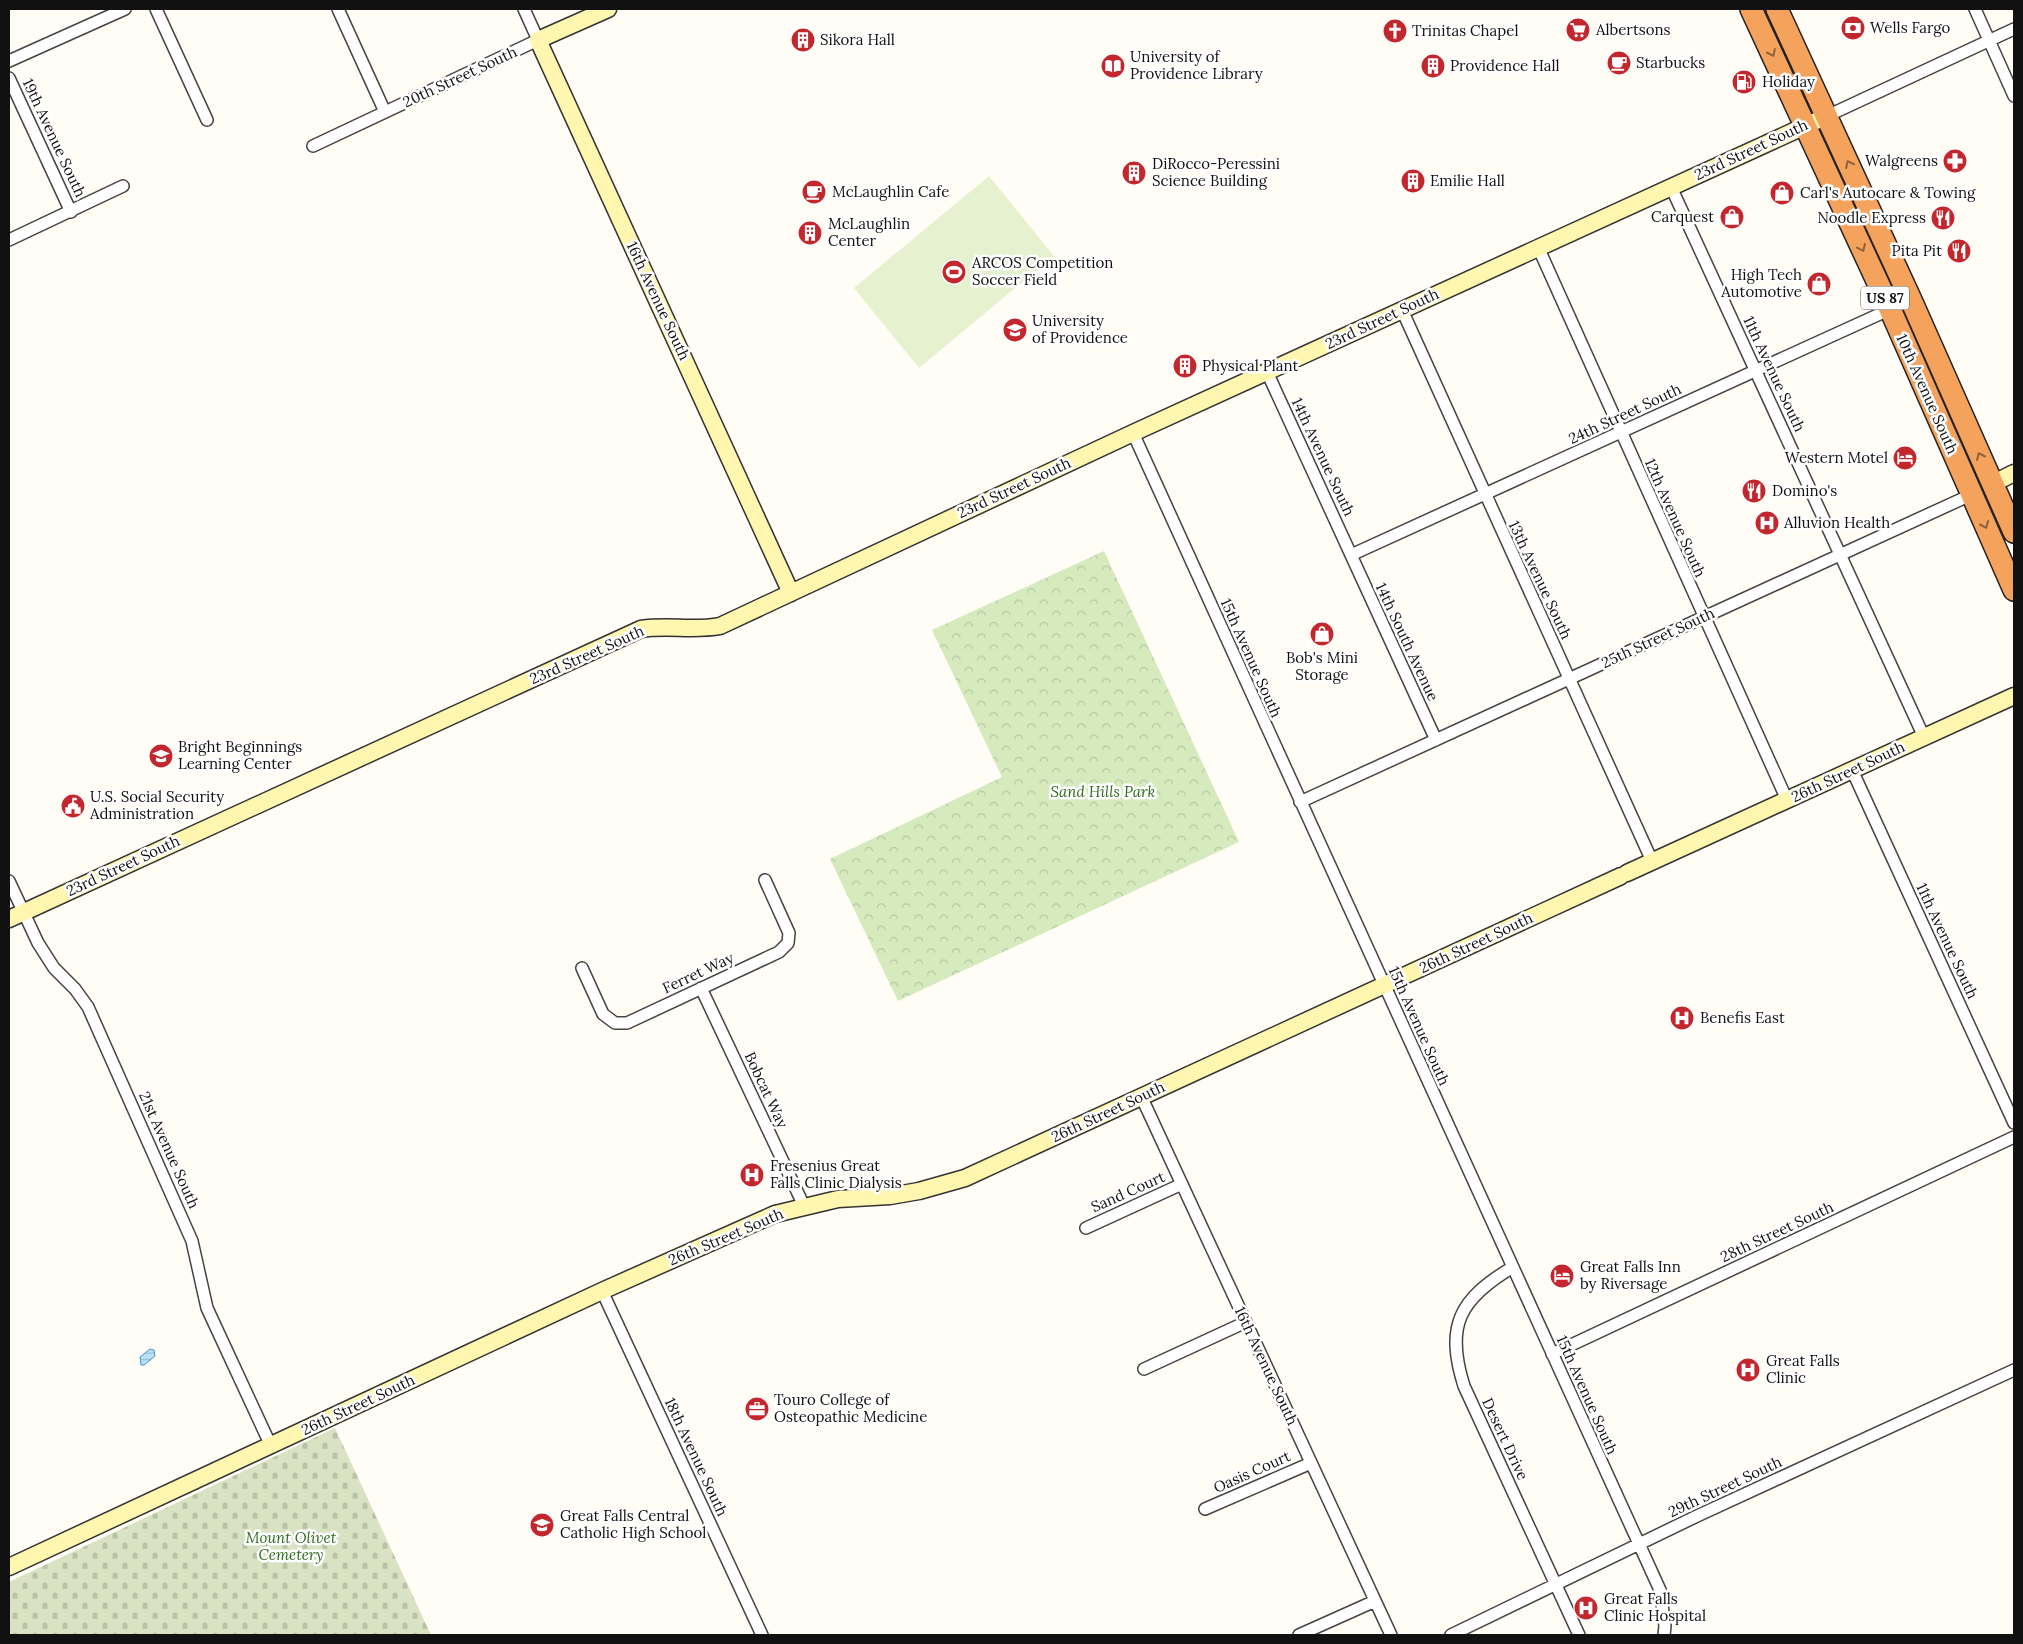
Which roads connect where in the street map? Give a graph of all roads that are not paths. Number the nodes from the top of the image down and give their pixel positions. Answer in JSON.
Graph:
{"nodes":[{"id":1,"x":125,"y":9,"type":"edge"},
{"id":2,"x":156,"y":9,"type":"edge"},
{"id":3,"x":338,"y":9,"type":"edge"},
{"id":4,"x":524,"y":9,"type":"edge"},
{"id":5,"x":608,"y":9,"type":"edge"},
{"id":6,"x":1752,"y":9,"type":"edge"},
{"id":7,"x":1777,"y":9,"type":"edge"},
{"id":8,"x":1975,"y":9,"type":"edge"},
{"id":9,"x":2014,"y":29,"type":"edge"},
{"id":10,"x":538,"y":40,"type":"junction"},
{"id":11,"x":1989,"y":40,"type":"junction"},
{"id":12,"x":9,"y":62,"type":"edge"},
{"id":13,"x":9,"y":78,"type":"edge"},
{"id":14,"x":2014,"y":96,"type":"edge"},
{"id":15,"x":385,"y":112,"type":"junction"},
{"id":16,"x":1827,"y":116,"type":"junction"},
{"id":17,"x":207,"y":120,"type":"dead end"},
{"id":18,"x":1805,"y":125,"type":"junction"},
{"id":19,"x":313,"y":146,"type":"dead end"},
{"id":20,"x":123,"y":186,"type":"dead end"},
{"id":21,"x":1671,"y":187,"type":"junction"},
{"id":22,"x":71,"y":212,"type":"junction"},
{"id":23,"x":9,"y":240,"type":"edge"},
{"id":24,"x":1538,"y":247,"type":"junction"},
{"id":25,"x":1911,"y":300,"type":"junction"},
{"id":26,"x":1890,"y":309,"type":"junction"},
{"id":27,"x":1402,"y":310,"type":"junction"},
{"id":28,"x":1756,"y":370,"type":"junction"},
{"id":29,"x":1268,"y":372,"type":"junction"},
{"id":30,"x":1621,"y":432,"type":"junction"},
{"id":31,"x":1132,"y":433,"type":"junction"},
{"id":32,"x":2014,"y":474,"type":"edge"},
{"id":33,"x":1992,"y":484,"type":"junction"},
{"id":34,"x":1484,"y":494,"type":"junction"},
{"id":35,"x":1972,"y":494,"type":"junction"},
{"id":36,"x":2014,"y":532,"type":"edge"},
{"id":37,"x":1352,"y":555,"type":"junction"},
{"id":38,"x":1840,"y":555,"type":"junction"},
{"id":39,"x":2014,"y":590,"type":"edge"},
{"id":40,"x":791,"y":592,"type":"junction"},
{"id":41,"x":1703,"y":616,"type":"junction"},
{"id":42,"x":1569,"y":680,"type":"junction"},
{"id":43,"x":2014,"y":696,"type":"edge"},
{"id":44,"x":1924,"y":737,"type":"junction"},
{"id":45,"x":1436,"y":740,"type":"junction"},
{"id":46,"x":1852,"y":770,"type":"junction"},
{"id":47,"x":1787,"y":800,"type":"junction"},
{"id":48,"x":1300,"y":802,"type":"junction"},
{"id":49,"x":1652,"y":862,"type":"junction"},
{"id":50,"x":765,"y":880,"type":"dead end"},
{"id":51,"x":9,"y":881,"type":"edge"},
{"id":52,"x":16,"y":915,"type":"edge"},
{"id":53,"x":582,"y":968,"type":"dead end"},
{"id":54,"x":1384,"y":986,"type":"junction"},
{"id":55,"x":701,"y":988,"type":"junction"},
{"id":56,"x":1141,"y":1096,"type":"junction"},
{"id":57,"x":2014,"y":1123,"type":"edge"},
{"id":58,"x":2014,"y":1137,"type":"edge"},
{"id":59,"x":1182,"y":1184,"type":"junction"},
{"id":60,"x":804,"y":1206,"type":"junction"},
{"id":61,"x":1086,"y":1228,"type":"dead end"},
{"id":62,"x":1512,"y":1267,"type":"junction"},
{"id":63,"x":602,"y":1291,"type":"junction"},
{"id":64,"x":1246,"y":1322,"type":"junction"},
{"id":65,"x":1552,"y":1354,"type":"junction"},
{"id":66,"x":1144,"y":1369,"type":"dead end"},
{"id":67,"x":2014,"y":1370,"type":"edge"},
{"id":68,"x":271,"y":1446,"type":"junction"},
{"id":69,"x":1311,"y":1463,"type":"junction"},
{"id":70,"x":1205,"y":1509,"type":"dead end"},
{"id":71,"x":1640,"y":1546,"type":"junction"},
{"id":72,"x":9,"y":1567,"type":"edge"},
{"id":73,"x":1556,"y":1586,"type":"junction"},
{"id":74,"x":1375,"y":1601,"type":"junction"},
{"id":75,"x":762,"y":1635,"type":"edge"},
{"id":76,"x":1299,"y":1635,"type":"edge"},
{"id":77,"x":1391,"y":1635,"type":"edge"},
{"id":78,"x":1451,"y":1635,"type":"edge"},
{"id":79,"x":1579,"y":1635,"type":"edge"},
{"id":80,"x":1664,"y":1635,"type":"edge"}],
"edges":[{"from":1,"to":12,"type":"street"},
{"from":2,"to":17,"type":"street"},
{"from":3,"to":15,"type":"street"},
{"from":4,"to":10,"type":"street","name":"16th Avenue South"},
{"from":5,"to":10,"type":"street","name":"20th Street South"},
{"from":6,"to":18,"type":"highway","name":"10th Avenue South","number":"US 87","one_way":true},
{"from":7,"to":16,"type":"highway","name":"10th Avenue South","number":"US 87"},
{"from":8,"to":11,"type":"street"},
{"from":9,"to":11,"type":"street","name":"23rd Street South"},
{"from":10,"to":15,"type":"street","name":"20th Street South"},
{"from":10,"to":40,"type":"street","name":"16th Avenue South"},
{"from":11,"to":14,"type":"street"},
{"from":11,"to":16,"type":"street","name":"23rd Street South"},
{"from":13,"to":22,"type":"street","name":"19th Avenue South"},
{"from":15,"to":19,"type":"street","name":"20th Street South"},
{"from":16,"to":18,"type":"street","name":"23rd Street South"},
{"from":25,"to":16,"type":"highway","name":"10th Avenue South","number":"US 87","one_way":true},
{"from":18,"to":21,"type":"street","name":"23rd Street South"},
{"from":18,"to":26,"type":"highway","name":"10th Avenue South","number":"US 87","one_way":true},
{"from":20,"to":22,"type":"street"},
{"from":21,"to":24,"type":"street","name":"23rd Street South"},
{"from":21,"to":28,"type":"street","name":"11th Avenue South"},
{"from":22,"to":23,"type":"street"},
{"from":24,"to":27,"type":"street","name":"23rd Street South"},
{"from":24,"to":30,"type":"street","name":"12th Avenue South"},
{"from":25,"to":26,"type":"street","name":"24th Street South"},
{"from":33,"to":25,"type":"highway","name":"10th Avenue South","number":"US 87","one_way":true},
{"from":26,"to":28,"type":"street","name":"24th Street South"},
{"from":26,"to":35,"type":"highway","name":"10th Avenue South","number":"US 87"},
{"from":27,"to":29,"type":"street","name":"23rd Street South"},
{"from":27,"to":34,"type":"street","name":"13th Avenue South"},
{"from":28,"to":30,"type":"street","name":"24th Street South"},
{"from":28,"to":38,"type":"street","name":"11th Avenue South"},
{"from":29,"to":31,"type":"street","name":"23rd Street South"},
{"from":29,"to":37,"type":"street","name":"14th Avenue South"},
{"from":30,"to":34,"type":"street","name":"24th Street South"},
{"from":30,"to":41,"type":"street","name":"12th Avenue South"},
{"from":31,"to":40,"type":"street","name":"23rd Street South"},
{"from":31,"to":48,"type":"street","name":"15th Avenue South"},
{"from":32,"to":33,"type":"street","name":"25th Street South"},
{"from":33,"to":35,"type":"street","name":"25th Street South"},
{"from":33,"to":36,"type":"highway","name":"10th Avenue South","number":"US 87"},
{"from":34,"to":37,"type":"street","name":"24th Street South"},
{"from":34,"to":42,"type":"street","name":"13th Avenue South"},
{"from":35,"to":38,"type":"street","name":"25th Street South"},
{"from":35,"to":39,"type":"highway","name":"10th Avenue South","number":"US 87","one_way":true},
{"from":37,"to":45,"type":"street","name":"14th South Avenue"},
{"from":38,"to":41,"type":"street","name":"25th Street South"},
{"from":38,"to":44,"type":"street","name":"11th Avenue South"},
{"from":40,"to":52,"type":"street","name":"23rd Street South"},
{"from":41,"to":42,"type":"street","name":"25th Street South"},
{"from":41,"to":47,"type":"street","name":"12th Avenue South"},
{"from":42,"to":45,"type":"street","name":"25th Street South"},
{"from":42,"to":49,"type":"street","name":"13th Avenue South"},
{"from":43,"to":44,"type":"street","name":"26th Street South"},
{"from":44,"to":46,"type":"street","name":"26th Street South"},
{"from":45,"to":48,"type":"street","name":"25th Street South"},
{"from":46,"to":47,"type":"street","name":"26th Street South"},
{"from":46,"to":57,"type":"street","name":"11th Avenue South"},
{"from":47,"to":49,"type":"street","name":"26th Street South"},
{"from":48,"to":54,"type":"street","name":"15th Avenue South"},
{"from":49,"to":54,"type":"street","name":"26th Street South"},
{"from":50,"to":55,"type":"street","name":"Ferret Way"},
{"from":51,"to":52,"type":"street","name":"21st Avenue South"},
{"from":52,"to":68,"type":"street","name":"21st Avenue South"},
{"from":53,"to":55,"type":"street","name":"Ferret Way"},
{"from":54,"to":56,"type":"street","name":"26th Street South"},
{"from":54,"to":62,"type":"street","name":"15th Avenue South"},
{"from":55,"to":60,"type":"street","name":"Bobcat Way"},
{"from":56,"to":59,"type":"street","name":"16th Avenue South"},
{"from":56,"to":60,"type":"street","name":"26th Street South"},
{"from":58,"to":65,"type":"street","name":"28th Street South"},
{"from":59,"to":61,"type":"street","name":"Sand Court"},
{"from":59,"to":64,"type":"street","name":"16th Avenue South"},
{"from":60,"to":63,"type":"street","name":"26th Street South"},
{"from":62,"to":65,"type":"street","name":"15th Avenue South"},
{"from":62,"to":73,"type":"street","name":"Desert Drive"},
{"from":63,"to":68,"type":"street","name":"26th Street South"},
{"from":63,"to":75,"type":"street","name":"18th Avenue South"},
{"from":64,"to":66,"type":"street"},
{"from":64,"to":69,"type":"street","name":"16th Avenue South"},
{"from":65,"to":71,"type":"street","name":"15th Avenue South"},
{"from":67,"to":71,"type":"street","name":"29th Street South"},
{"from":68,"to":72,"type":"street","name":"26th Street South"},
{"from":69,"to":70,"type":"street","name":"Oasis Court"},
{"from":69,"to":74,"type":"street","name":"16th Avenue South"},
{"from":71,"to":73,"type":"street","name":"29th Street South"},
{"from":71,"to":80,"type":"street","name":"15th Avenue South"},
{"from":73,"to":78,"type":"street","name":"29th Street South"},
{"from":73,"to":79,"type":"street","name":"Desert Drive"},
{"from":74,"to":76,"type":"street"},
{"from":74,"to":77,"type":"street","name":"16th Avenue South"}]}
